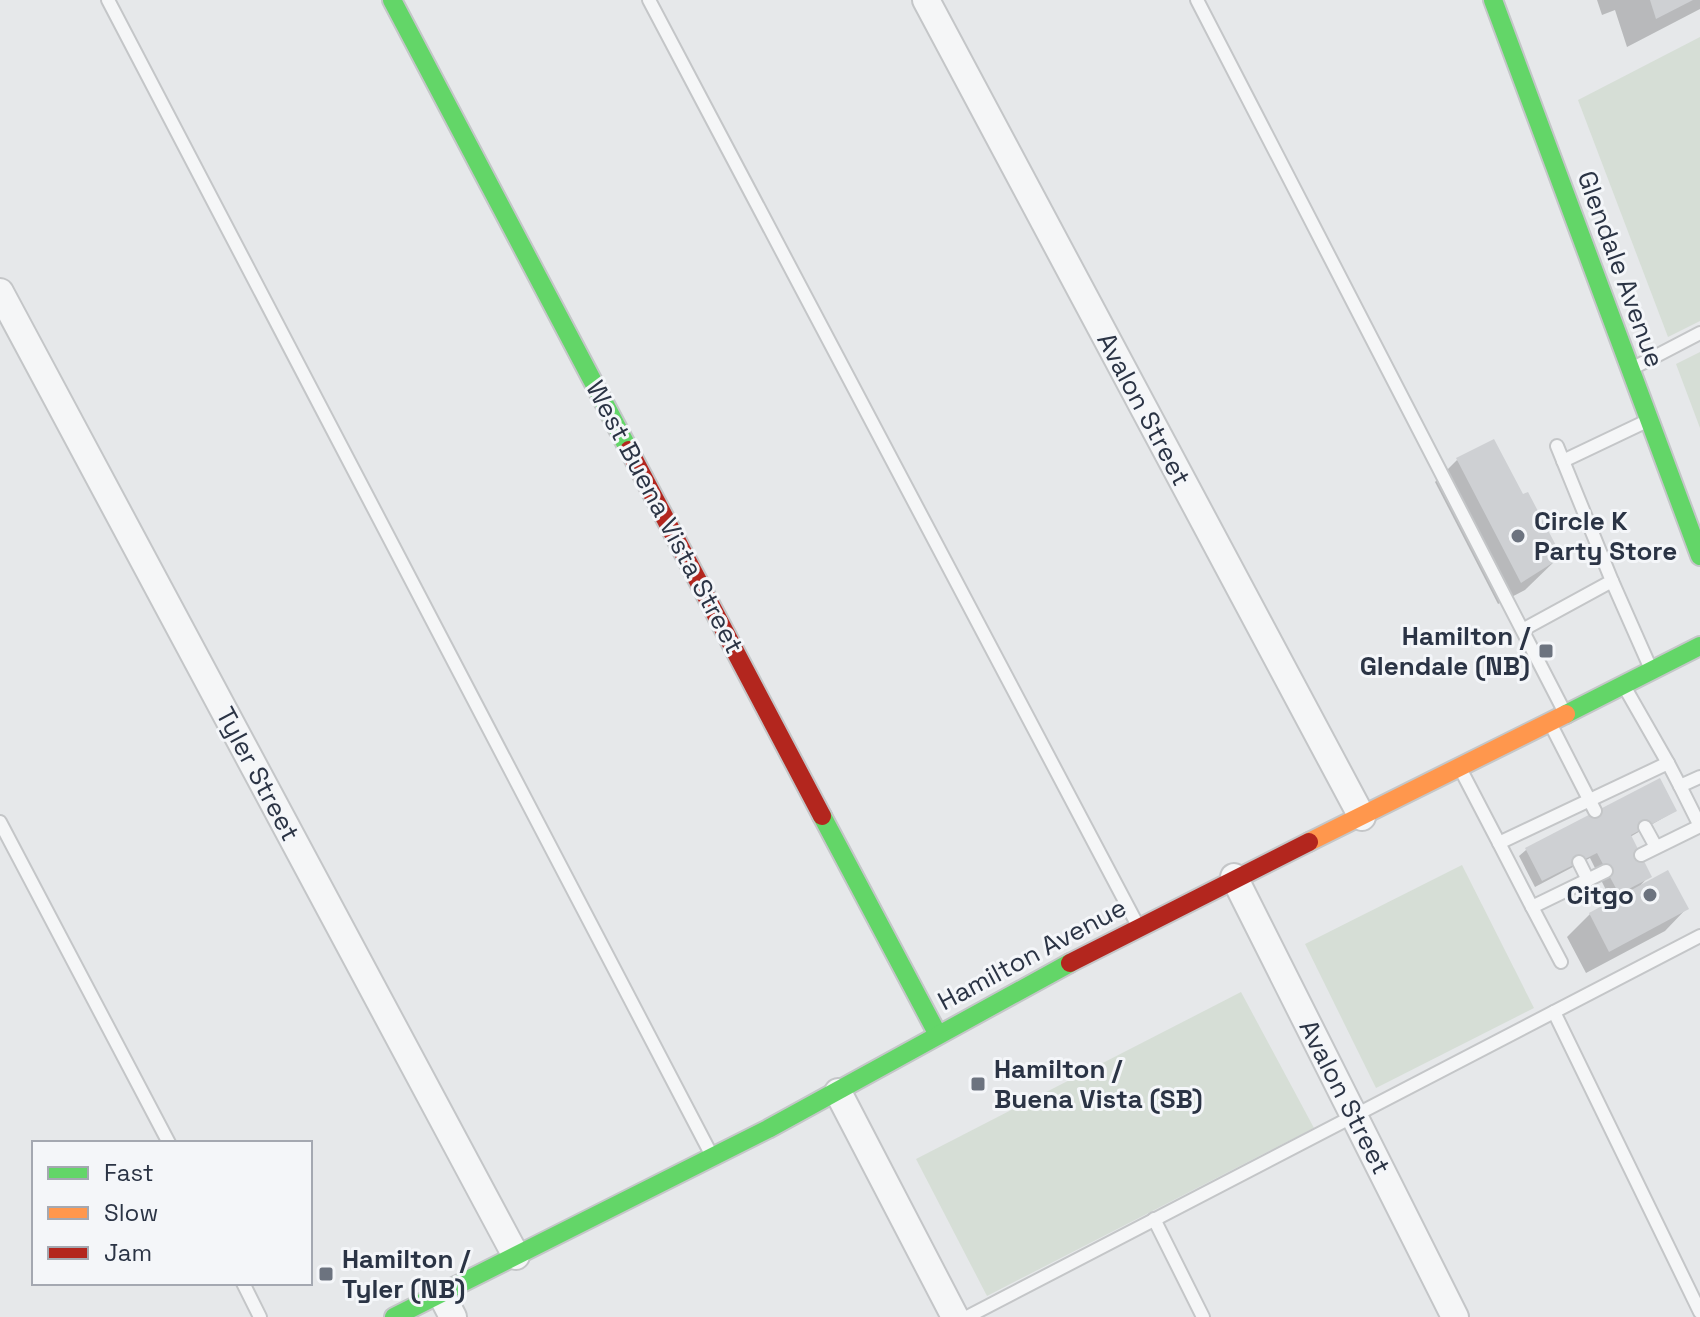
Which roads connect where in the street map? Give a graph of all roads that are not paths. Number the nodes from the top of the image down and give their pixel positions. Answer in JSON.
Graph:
{"nodes":[{"id":1,"x":108,"y":0,"type":"edge"},
{"id":2,"x":392,"y":0,"type":"edge"},
{"id":3,"x":649,"y":0,"type":"edge"},
{"id":4,"x":926,"y":0,"type":"edge"},
{"id":5,"x":1197,"y":0,"type":"edge"},
{"id":6,"x":1493,"y":0,"type":"edge"},
{"id":7,"x":0,"y":292,"type":"edge"},
{"id":8,"x":1700,"y":333,"type":"edge"},
{"id":9,"x":1631,"y":369,"type":"junction"},
{"id":10,"x":1649,"y":419,"type":"junction"},
{"id":11,"x":1557,"y":446,"type":"dead end"},
{"id":12,"x":1563,"y":461,"type":"junction"},
{"id":13,"x":1700,"y":556,"type":"edge"},
{"id":14,"x":1612,"y":581,"type":"junction"},
{"id":15,"x":1524,"y":629,"type":"junction"},
{"id":16,"x":1700,"y":646,"type":"edge"},
{"id":17,"x":1652,"y":670,"type":"junction"},
{"id":18,"x":1624,"y":685,"type":"junction"},
{"id":19,"x":1558,"y":718,"type":"junction"},
{"id":20,"x":1668,"y":763,"type":"junction"},
{"id":21,"x":1459,"y":768,"type":"junction"},
{"id":22,"x":1700,"y":777,"type":"edge"},
{"id":23,"x":1680,"y":786,"type":"junction"},
{"id":24,"x":1592,"y":806,"type":"junction"},
{"id":25,"x":1362,"y":817,"type":"junction"},
{"id":26,"x":1554,"y":817,"type":"junction"},
{"id":27,"x":0,"y":822,"type":"edge"},
{"id":28,"x":1700,"y":826,"type":"edge"},
{"id":29,"x":1645,"y":827,"type":"dead end"},
{"id":30,"x":1561,"y":829,"type":"dead end"},
{"id":31,"x":1499,"y":843,"type":"junction"},
{"id":32,"x":1656,"y":847,"type":"junction"},
{"id":33,"x":1641,"y":855,"type":"dead end"},
{"id":34,"x":1579,"y":862,"type":"dead end"},
{"id":35,"x":1606,"y":871,"type":"dead end"},
{"id":36,"x":1234,"y":877,"type":"junction"},
{"id":37,"x":1588,"y":880,"type":"junction"},
{"id":38,"x":1532,"y":907,"type":"junction"},
{"id":39,"x":1138,"y":927,"type":"junction"},
{"id":40,"x":1700,"y":936,"type":"edge"},
{"id":41,"x":1561,"y":962,"type":"dead end"},
{"id":42,"x":1554,"y":1012,"type":"junction"},
{"id":43,"x":937,"y":1033,"type":"junction"},
{"id":44,"x":838,"y":1092,"type":"junction"},
{"id":45,"x":1354,"y":1116,"type":"junction"},
{"id":46,"x":168,"y":1141,"type":"edge"},
{"id":47,"x":712,"y":1157,"type":"junction"},
{"id":48,"x":1154,"y":1219,"type":"junction"},
{"id":49,"x":516,"y":1256,"type":"junction"},
{"id":50,"x":244,"y":1285,"type":"edge"},
{"id":51,"x":440,"y":1292,"type":"junction"},
{"id":52,"x":1700,"y":1312,"type":"edge"},
{"id":53,"x":260,"y":1317,"type":"edge"},
{"id":54,"x":394,"y":1317,"type":"edge"},
{"id":55,"x":453,"y":1317,"type":"edge"},
{"id":56,"x":955,"y":1317,"type":"edge"},
{"id":57,"x":967,"y":1317,"type":"edge"},
{"id":58,"x":1203,"y":1317,"type":"edge"},
{"id":59,"x":1455,"y":1317,"type":"edge"}],
"edges":[{"from":1,"to":47,"type":"lane"},
{"from":2,"to":43,"type":"street","name":"West Buena Vista Street"},
{"from":3,"to":39,"type":"lane"},
{"from":4,"to":25,"type":"street","name":"Avalon Street"},
{"from":5,"to":15,"type":"lane"},
{"from":6,"to":9,"type":"street","name":"Glendale Avenue"},
{"from":7,"to":49,"type":"street","name":"Tyler Street"},
{"from":8,"to":9,"type":"lane"},
{"from":9,"to":10,"type":"street","name":"Glendale Avenue"},
{"from":10,"to":12,"type":"lane"},
{"from":10,"to":13,"type":"street","name":"Glendale Avenue"},
{"from":11,"to":12,"type":"lane"},
{"from":12,"to":14,"type":"lane"},
{"from":14,"to":15,"type":"lane"},
{"from":14,"to":17,"type":"lane"},
{"from":15,"to":19,"type":"lane"},
{"from":16,"to":17,"type":"street","name":"Hamilton Avenue"},
{"from":17,"to":18,"type":"street","name":"Hamilton Avenue"},
{"from":18,"to":19,"type":"street","name":"Hamilton Avenue"},
{"from":18,"to":20,"type":"lane"},
{"from":19,"to":21,"type":"street","name":"Hamilton Avenue"},
{"from":19,"to":24,"type":"lane"},
{"from":20,"to":23,"type":"lane"},
{"from":20,"to":24,"type":"lane"},
{"from":21,"to":25,"type":"street","name":"Hamilton Avenue"},
{"from":21,"to":31,"type":"lane"},
{"from":22,"to":23,"type":"lane"},
{"from":23,"to":28,"type":"lane"},
{"from":24,"to":26,"type":"lane"},
{"from":25,"to":36,"type":"street","name":"Hamilton Avenue"},
{"from":26,"to":30,"type":"lane"},
{"from":26,"to":31,"type":"lane"},
{"from":27,"to":46,"type":"lane"},
{"from":28,"to":32,"type":"lane"},
{"from":29,"to":32,"type":"lane"},
{"from":31,"to":38,"type":"lane"},
{"from":32,"to":33,"type":"lane"},
{"from":34,"to":37,"type":"lane"},
{"from":35,"to":37,"type":"lane"},
{"from":36,"to":39,"type":"street","name":"Hamilton Avenue"},
{"from":36,"to":45,"type":"street","name":"Avalon Street"},
{"from":37,"to":38,"type":"lane"},
{"from":38,"to":41,"type":"lane"},
{"from":39,"to":43,"type":"street","name":"Hamilton Avenue"},
{"from":40,"to":42,"type":"lane"},
{"from":42,"to":45,"type":"lane"},
{"from":42,"to":52,"type":"lane"},
{"from":43,"to":44,"type":"street","name":"Hamilton Avenue"},
{"from":44,"to":47,"type":"street","name":"Hamilton Avenue"},
{"from":44,"to":56,"type":"street"},
{"from":45,"to":48,"type":"lane"},
{"from":45,"to":59,"type":"street","name":"Avalon Street"},
{"from":47,"to":49,"type":"street","name":"Hamilton Avenue"},
{"from":48,"to":57,"type":"lane"},
{"from":48,"to":58,"type":"lane"},
{"from":49,"to":51,"type":"street","name":"Hamilton Avenue"},
{"from":50,"to":53,"type":"lane"},
{"from":51,"to":54,"type":"street","name":"Hamilton Avenue"},
{"from":51,"to":55,"type":"street"}]}
